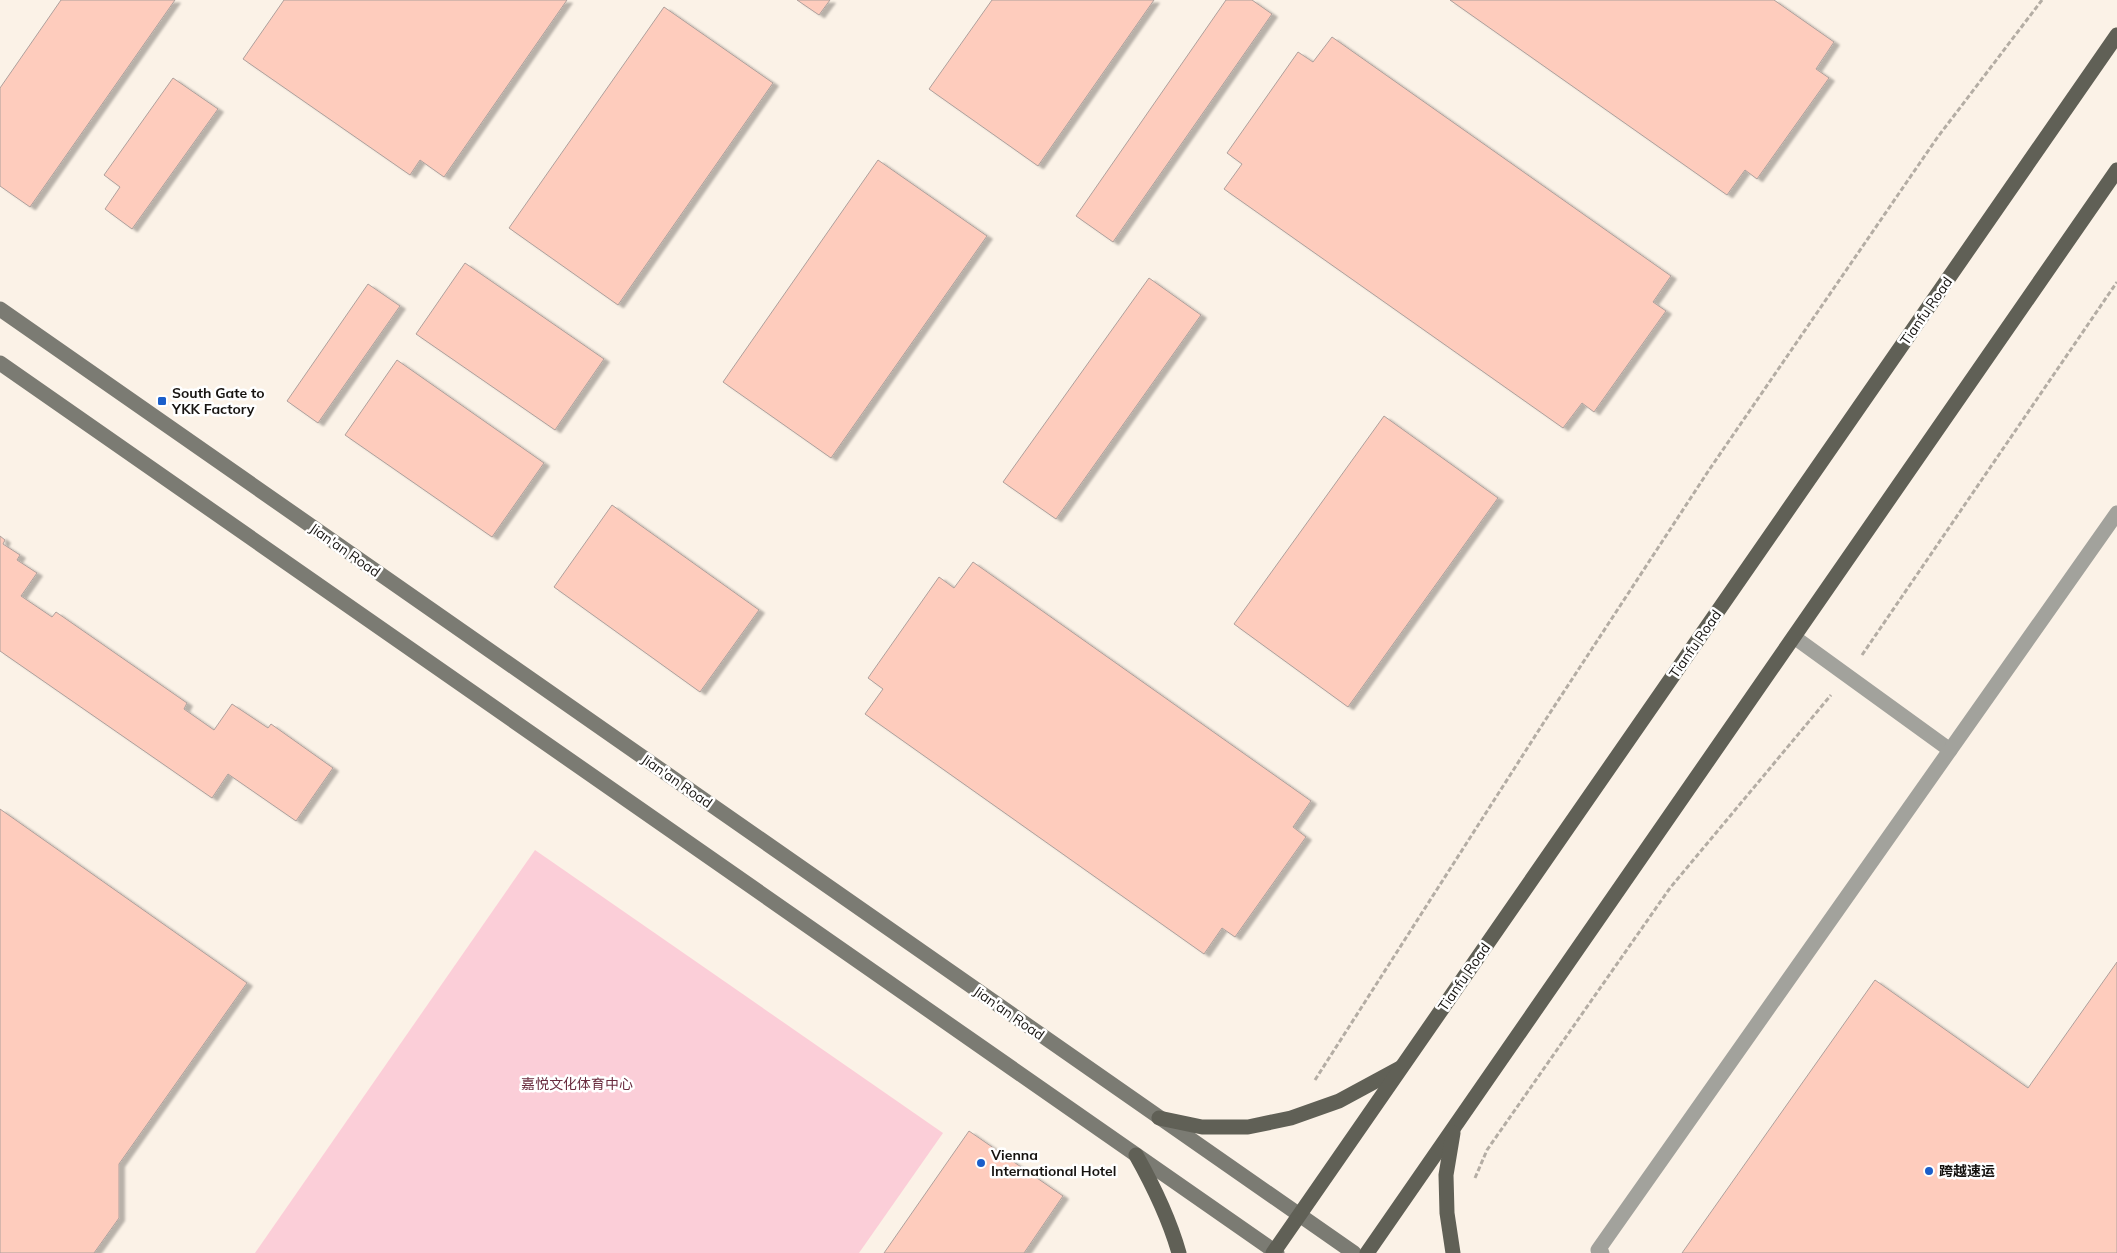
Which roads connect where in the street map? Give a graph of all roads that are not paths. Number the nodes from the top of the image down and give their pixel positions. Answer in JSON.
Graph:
{"nodes":[{"id":1,"x":2117,"y":35,"type":"edge"},
{"id":2,"x":2117,"y":170,"type":"edge"},
{"id":3,"x":0,"y":309,"type":"edge"},
{"id":4,"x":0,"y":363,"type":"edge"},
{"id":5,"x":2117,"y":513,"type":"edge"},
{"id":6,"x":1794,"y":637,"type":"junction"},
{"id":7,"x":1950,"y":750,"type":"junction"},
{"id":8,"x":1403,"y":1066,"type":"junction"},
{"id":9,"x":1159,"y":1118,"type":"junction"},
{"id":10,"x":1454,"y":1127,"type":"junction"},
{"id":11,"x":1136,"y":1155,"type":"junction"},
{"id":12,"x":1300,"y":1216,"type":"junction"},
{"id":13,"x":1275,"y":1252,"type":"edge"},
{"id":14,"x":1179,"y":1253,"type":"edge"},
{"id":15,"x":1354,"y":1253,"type":"edge"},
{"id":16,"x":1367,"y":1253,"type":"edge"},
{"id":17,"x":1454,"y":1253,"type":"edge"},
{"id":18,"x":1602,"y":1253,"type":"edge"}],
"edges":[{"from":1,"to":8,"type":"main road","name":"Tianfu Road"},
{"from":2,"to":6,"type":"main road"},
{"from":3,"to":9,"type":"street","name":"Jian'an Road"},
{"from":4,"to":11,"type":"street"},
{"from":5,"to":7,"type":"lane"},
{"from":6,"to":7,"type":"lane"},
{"from":6,"to":10,"type":"main road"},
{"from":7,"to":18,"type":"lane"},
{"from":8,"to":9,"type":"main road"},
{"from":8,"to":12,"type":"main road","name":"Tianfu Road"},
{"from":9,"to":12,"type":"street","name":"Jian'an Road"},
{"from":10,"to":16,"type":"main road"},
{"from":10,"to":17,"type":"main road"},
{"from":11,"to":13,"type":"street"},
{"from":11,"to":14,"type":"main road"},
{"from":12,"to":13,"type":"main road","name":"Tianfu Road"},
{"from":12,"to":15,"type":"street","name":"Jian'an Road"}]}
